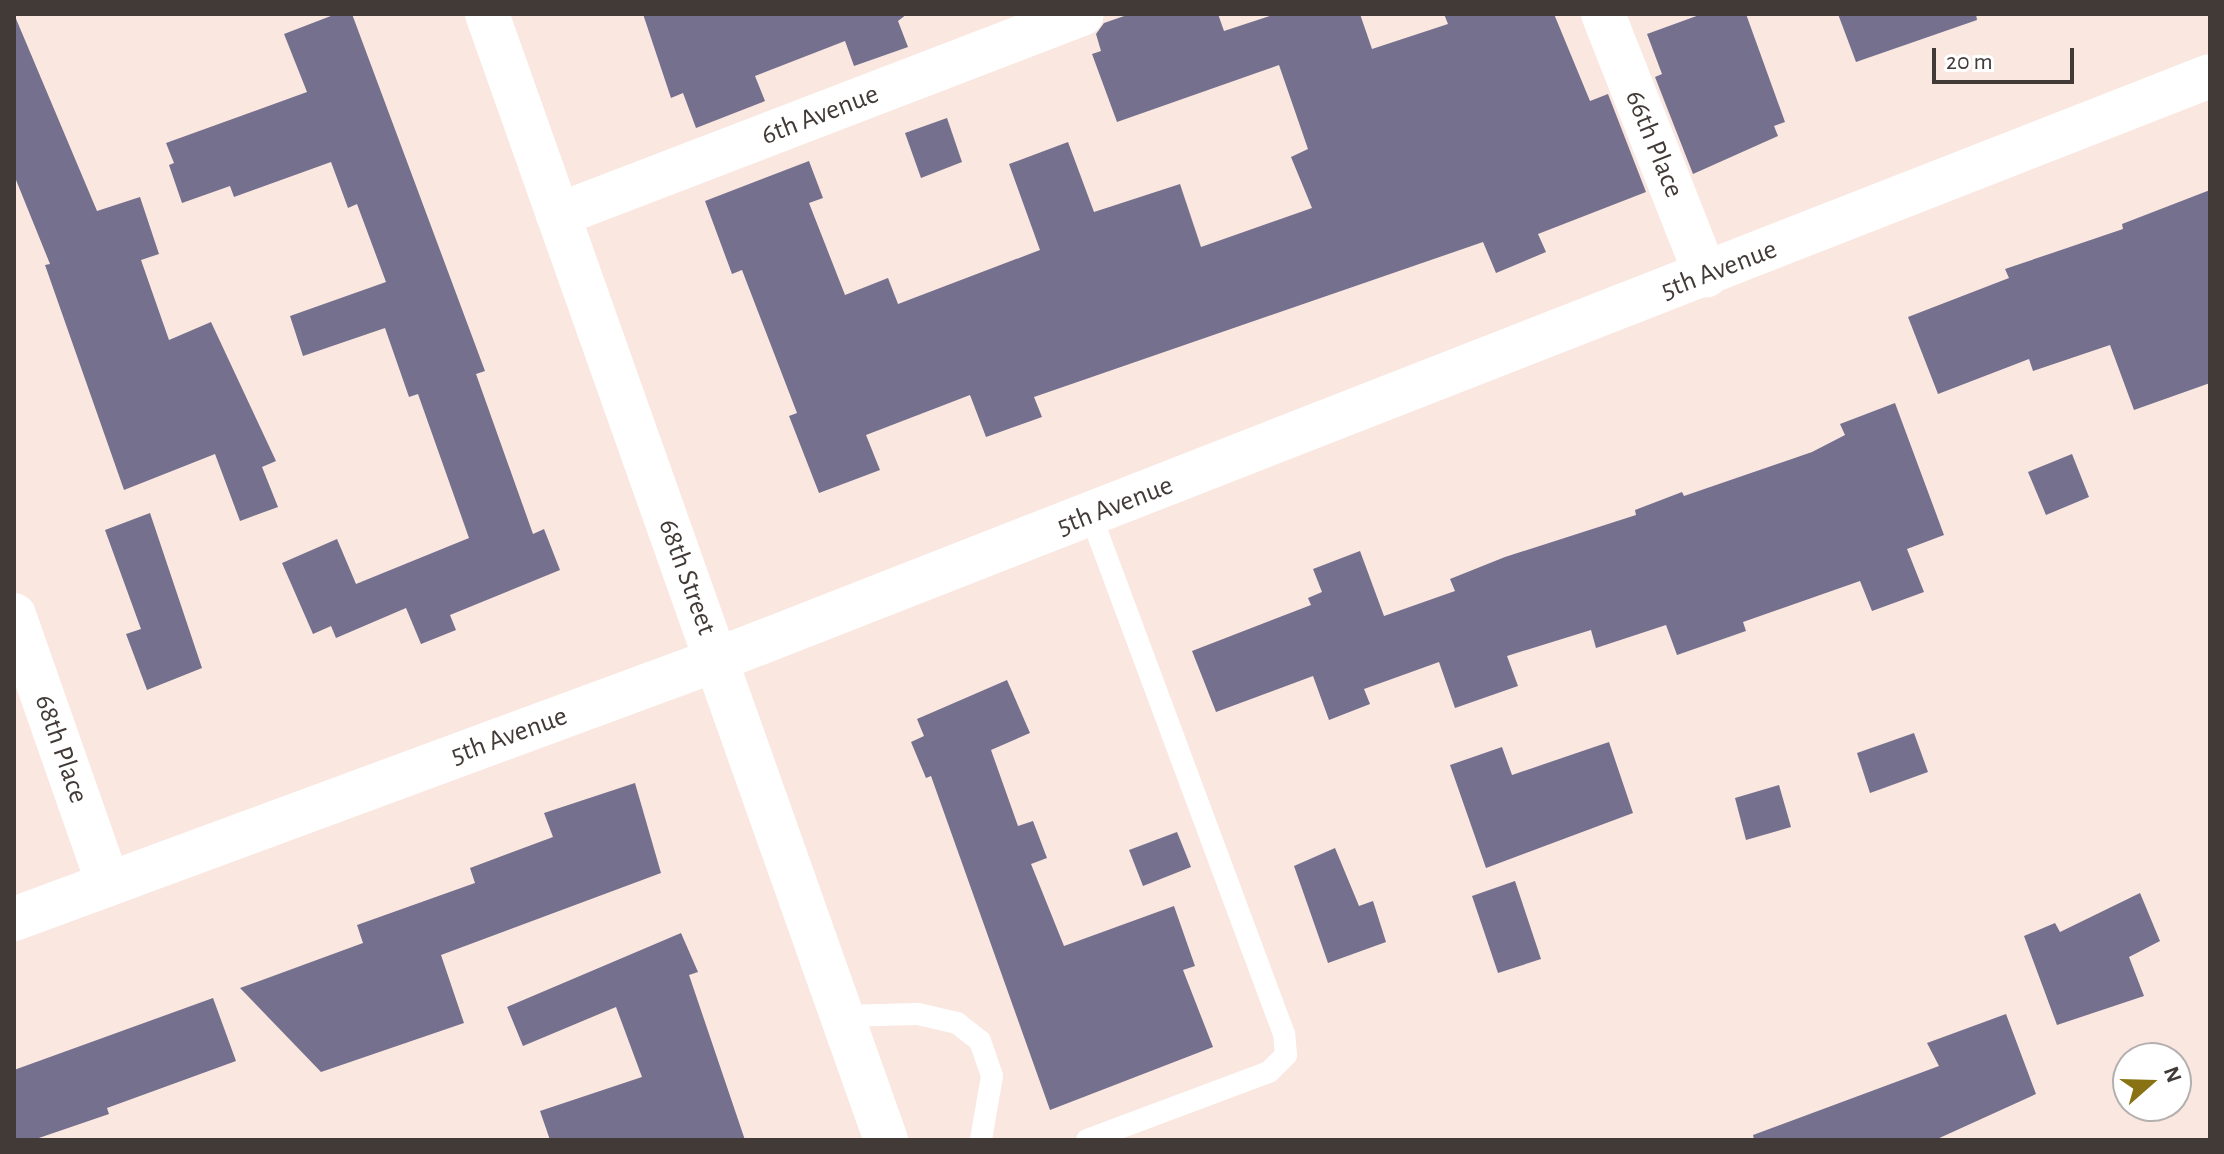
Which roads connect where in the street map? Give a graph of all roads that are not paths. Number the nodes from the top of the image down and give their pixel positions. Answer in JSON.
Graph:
{"nodes":[{"id":1,"x":487,"y":14,"type":"edge"},
{"id":2,"x":1082,"y":14,"type":"edge"},
{"id":3,"x":1603,"y":14,"type":"edge"},
{"id":4,"x":2210,"y":76,"type":"edge"},
{"id":5,"x":558,"y":215,"type":"junction"},
{"id":6,"x":1706,"y":275,"type":"junction"},
{"id":7,"x":1091,"y":516,"type":"junction"},
{"id":8,"x":14,"y":615,"type":"edge"},
{"id":9,"x":716,"y":660,"type":"junction"},
{"id":10,"x":108,"y":884,"type":"junction"},
{"id":11,"x":14,"y":919,"type":"edge"},
{"id":12,"x":842,"y":1016,"type":"junction"},
{"id":13,"x":886,"y":1140,"type":"edge"},
{"id":14,"x":981,"y":1140,"type":"edge"},
{"id":15,"x":1087,"y":1140,"type":"edge"}],
"edges":[{"from":1,"to":5,"type":"street","name":"68th Street"},
{"from":2,"to":5,"type":"street","name":"6th Avenue"},
{"from":3,"to":6,"type":"street","name":"66th Place"},
{"from":4,"to":6,"type":"street","name":"5th Avenue"},
{"from":5,"to":9,"type":"street","name":"68th Street"},
{"from":6,"to":7,"type":"street","name":"5th Avenue"},
{"from":7,"to":9,"type":"street","name":"5th Avenue"},
{"from":7,"to":15,"type":"lane"},
{"from":8,"to":10,"type":"street","name":"68th Place"},
{"from":9,"to":10,"type":"street","name":"5th Avenue"},
{"from":9,"to":12,"type":"street","name":"68th Street"},
{"from":10,"to":11,"type":"street","name":"5th Avenue"},
{"from":12,"to":13,"type":"street","name":"68th Street"},
{"from":12,"to":14,"type":"lane"}]}
